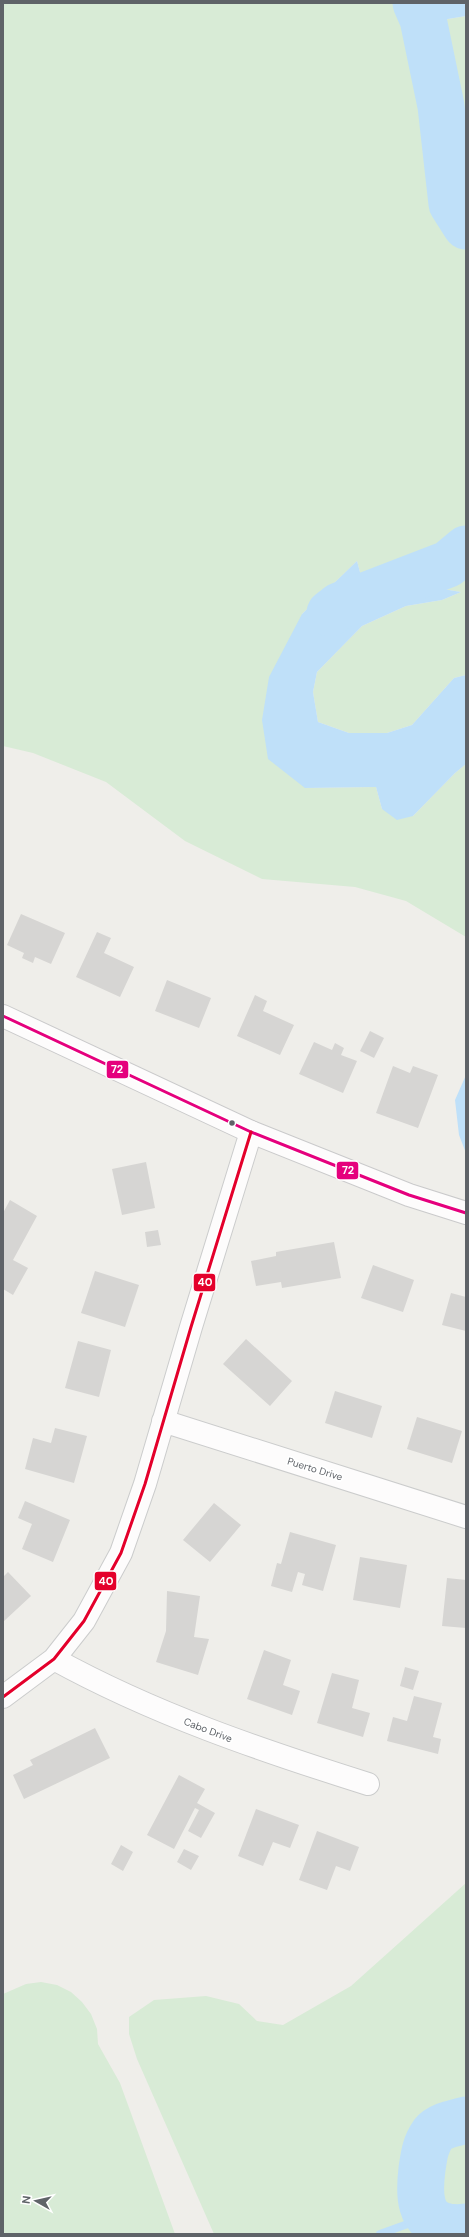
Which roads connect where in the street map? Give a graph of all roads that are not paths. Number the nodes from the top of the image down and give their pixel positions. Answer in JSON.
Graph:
{"nodes":[{"id":1,"x":3,"y":1016,"type":"edge"},
{"id":2,"x":251,"y":1132,"type":"junction"},
{"id":3,"x":466,"y":1213,"type":"edge"},
{"id":4,"x":163,"y":1422,"type":"junction"},
{"id":5,"x":466,"y":1517,"type":"edge"},
{"id":6,"x":54,"y":1659,"type":"junction"},
{"id":7,"x":3,"y":1697,"type":"edge"},
{"id":8,"x":368,"y":1784,"type":"dead end"}],
"edges":[{"from":1,"to":2,"type":"street"},
{"from":2,"to":3,"type":"street"},
{"from":2,"to":4,"type":"street"},
{"from":4,"to":5,"type":"street","name":"Puerto Drive"},
{"from":4,"to":6,"type":"street"},
{"from":6,"to":7,"type":"street"},
{"from":6,"to":8,"type":"street","name":"Cabo Drive"}]}
